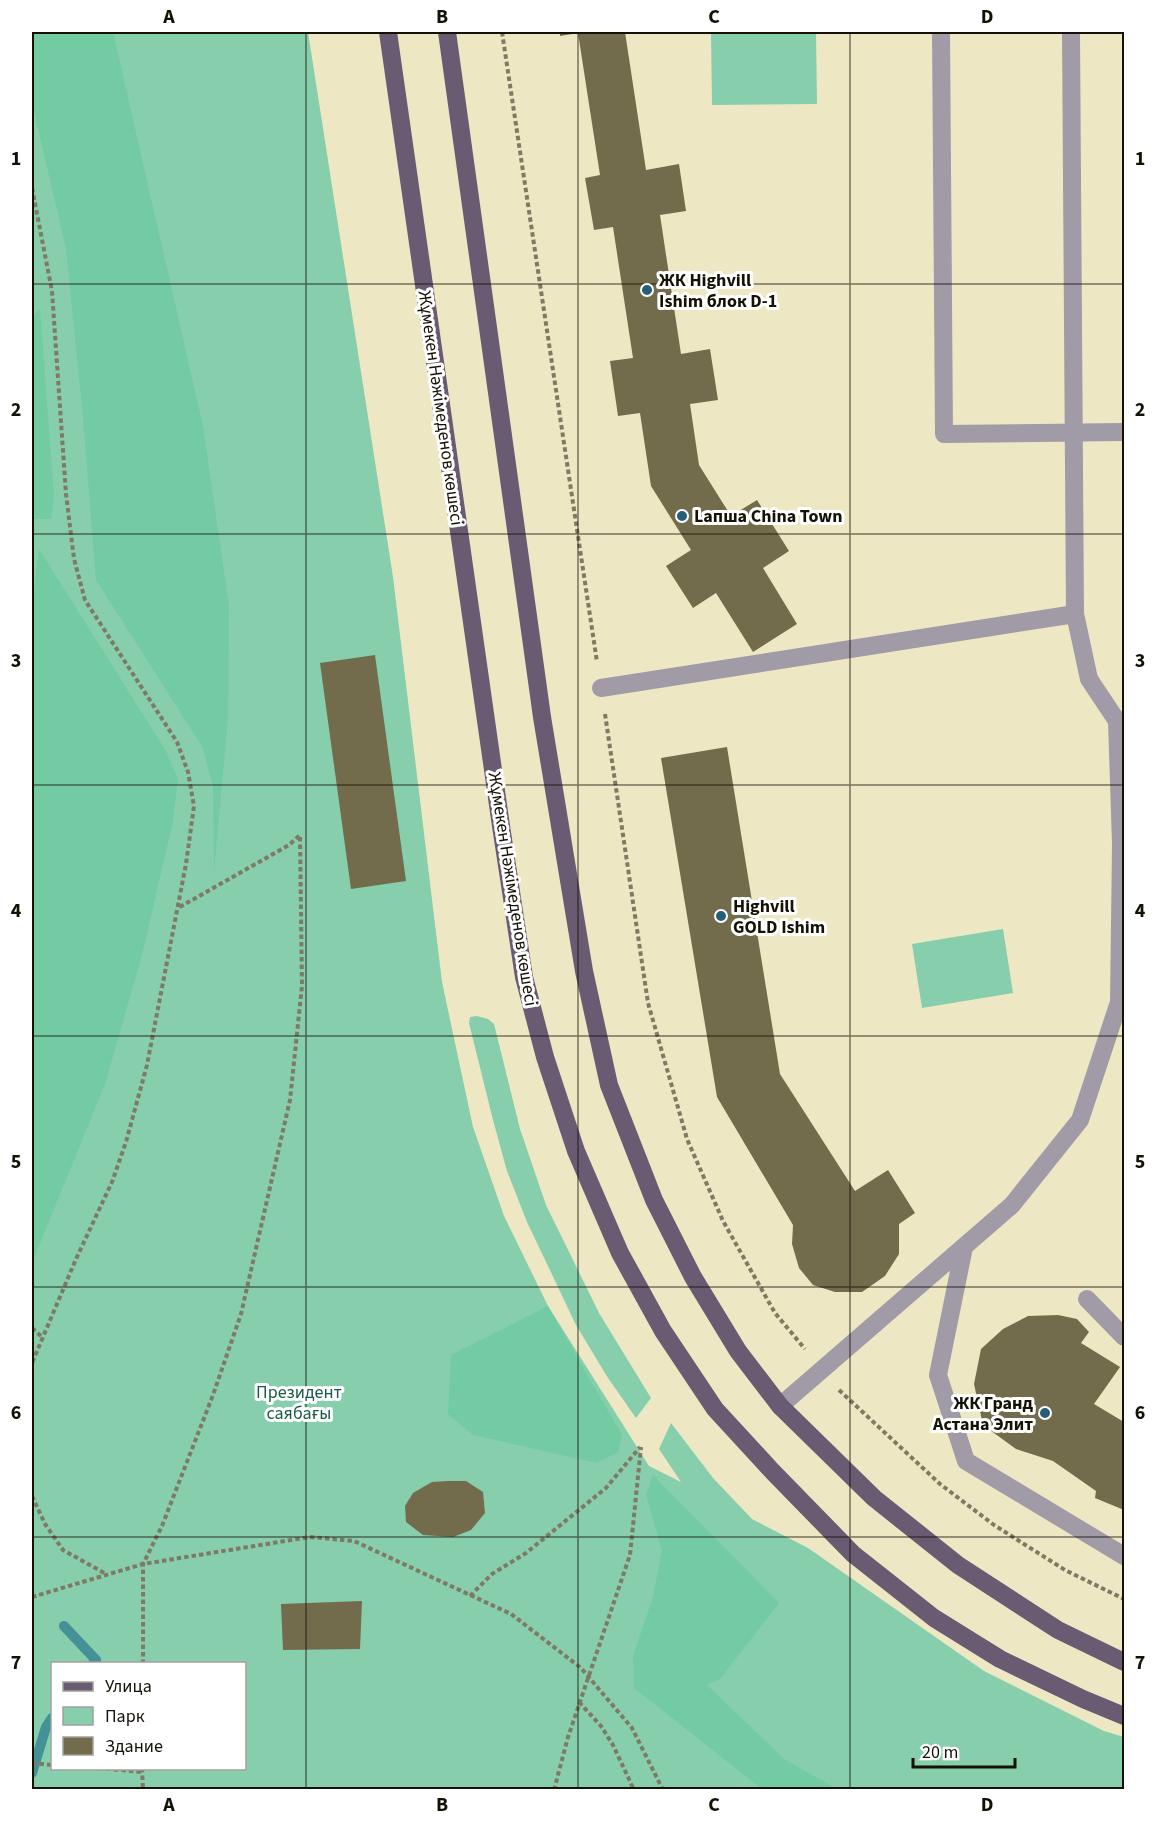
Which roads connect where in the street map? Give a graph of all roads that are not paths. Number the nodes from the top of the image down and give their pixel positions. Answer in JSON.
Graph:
{"nodes":[{"id":1,"x":388,"y":32,"type":"edge"},
{"id":2,"x":447,"y":32,"type":"edge"},
{"id":3,"x":941,"y":32,"type":"edge"},
{"id":4,"x":1071,"y":32,"type":"edge"},
{"id":5,"x":1125,"y":432,"type":"edge"},
{"id":6,"x":1075,"y":614,"type":"junction"},
{"id":7,"x":601,"y":688,"type":"road end"},
{"id":8,"x":1121,"y":721,"type":"edge"},
{"id":9,"x":1123,"y":844,"type":"edge"},
{"id":10,"x":964,"y":1247,"type":"junction"},
{"id":11,"x":1087,"y":1299,"type":"dead end"},
{"id":12,"x":1125,"y":1337,"type":"edge"},
{"id":13,"x":780,"y":1406,"type":"junction"},
{"id":14,"x":1125,"y":1556,"type":"edge"},
{"id":15,"x":1125,"y":1662,"type":"edge"},
{"id":16,"x":1125,"y":1716,"type":"edge"}],
"edges":[{"from":1,"to":16,"type":"main road","name":"Жұмекен Нәжімеденов көшесі"},
{"from":2,"to":13,"type":"main road"},
{"from":3,"to":5,"type":"lane"},
{"from":4,"to":6,"type":"lane"},
{"from":6,"to":7,"type":"lane"},
{"from":6,"to":8,"type":"lane"},
{"from":8,"to":9,"type":"lane"},
{"from":9,"to":10,"type":"lane"},
{"from":10,"to":13,"type":"lane"},
{"from":10,"to":14,"type":"lane"},
{"from":11,"to":12,"type":"lane"},
{"from":13,"to":15,"type":"main road"}]}
